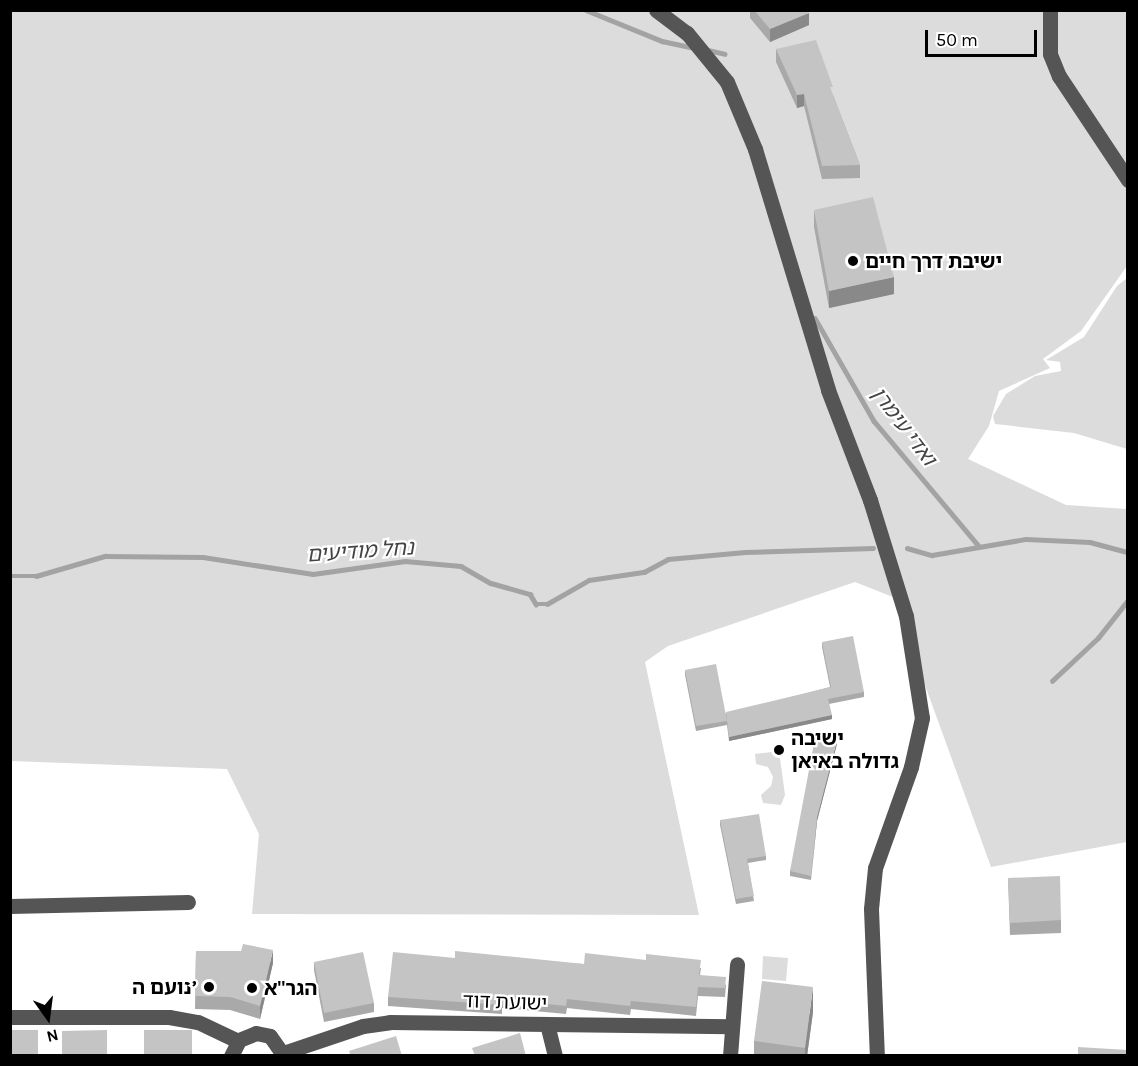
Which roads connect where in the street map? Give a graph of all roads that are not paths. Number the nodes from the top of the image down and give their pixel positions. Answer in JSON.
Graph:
{"nodes":[{"id":1,"x":656,"y":10,"type":"edge"},
{"id":2,"x":1050,"y":10,"type":"edge"},
{"id":3,"x":1128,"y":180,"type":"edge"},
{"id":4,"x":188,"y":902,"type":"dead end"},
{"id":5,"x":10,"y":906,"type":"edge"},
{"id":6,"x":737,"y":964,"type":"dead end"},
{"id":7,"x":10,"y":1017,"type":"edge"},
{"id":8,"x":547,"y":1024,"type":"junction"},
{"id":9,"x":731,"y":1026,"type":"junction"},
{"id":10,"x":238,"y":1041,"type":"junction"},
{"id":11,"x":284,"y":1054,"type":"edge"},
{"id":12,"x":231,"y":1056,"type":"edge"},
{"id":13,"x":555,"y":1056,"type":"edge"},
{"id":14,"x":730,"y":1056,"type":"edge"},
{"id":15,"x":877,"y":1056,"type":"edge"}],
"edges":[{"from":1,"to":15,"type":"street"},
{"from":2,"to":3,"type":"street"},
{"from":4,"to":5,"type":"street"},
{"from":6,"to":9,"type":"street"},
{"from":7,"to":10,"type":"street"},
{"from":8,"to":9,"type":"street","name":"ישועת דוד"},
{"from":8,"to":11,"type":"street","name":"ישועת דוד"},
{"from":8,"to":13,"type":"street"},
{"from":9,"to":14,"type":"street"},
{"from":10,"to":11,"type":"street"},
{"from":10,"to":12,"type":"street"}]}
